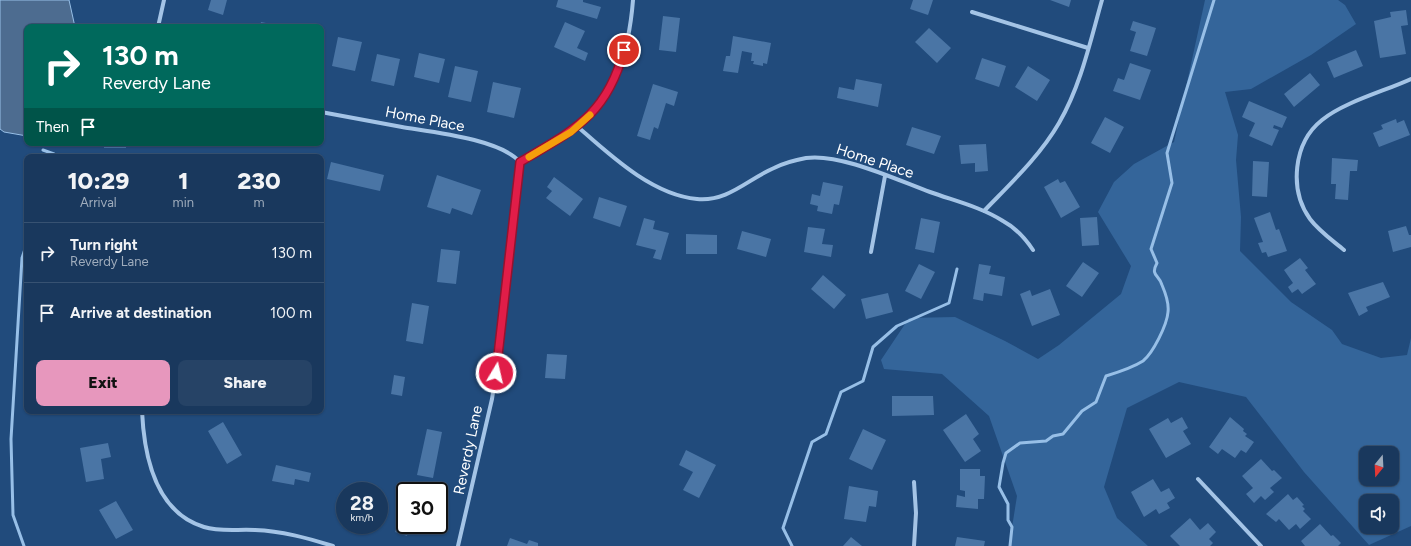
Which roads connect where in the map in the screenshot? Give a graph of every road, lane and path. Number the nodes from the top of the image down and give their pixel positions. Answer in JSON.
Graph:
{"nodes":[{"id":1,"x":164,"y":0,"type":"edge"},
{"id":2,"x":633,"y":0,"type":"edge"},
{"id":3,"x":1102,"y":0,"type":"edge"},
{"id":4,"x":972,"y":12,"type":"dead end"},
{"id":5,"x":159,"y":24,"type":"edge"},
{"id":6,"x":1088,"y":48,"type":"junction"},
{"id":7,"x":1411,"y":79,"type":"edge"},
{"id":8,"x":324,"y":113,"type":"edge"},
{"id":9,"x":578,"y":127,"type":"junction"},
{"id":10,"x":520,"y":162,"type":"junction"},
{"id":11,"x":885,"y":176,"type":"junction"},
{"id":12,"x":984,"y":211,"type":"junction"},
{"id":13,"x":1033,"y":250,"type":"dead end"},
{"id":14,"x":1344,"y":250,"type":"dead end"},
{"id":15,"x":871,"y":252,"type":"dead end"},
{"id":16,"x":142,"y":414,"type":"edge"},
{"id":17,"x":1198,"y":479,"type":"dead end"},
{"id":18,"x":914,"y":482,"type":"dead end"},
{"id":19,"x":333,"y":546,"type":"edge"},
{"id":20,"x":458,"y":546,"type":"edge"},
{"id":21,"x":914,"y":546,"type":"edge"},
{"id":22,"x":1261,"y":546,"type":"edge"}],
"edges":[{"from":1,"to":5,"type":"street"},
{"from":2,"to":9,"type":"street"},
{"from":3,"to":6,"type":"street"},
{"from":4,"to":6,"type":"street"},
{"from":6,"to":12,"type":"street"},
{"from":7,"to":14,"type":"street"},
{"from":8,"to":10,"type":"street","name":"Home Place"},
{"from":9,"to":10,"type":"street"},
{"from":9,"to":11,"type":"street","name":"Home Place"},
{"from":10,"to":20,"type":"street","name":"Reverdy Lane"},
{"from":11,"to":12,"type":"street","name":"Home Place"},
{"from":11,"to":15,"type":"street"},
{"from":12,"to":13,"type":"street","name":"Home Place"},
{"from":16,"to":19,"type":"street"},
{"from":17,"to":22,"type":"street"},
{"from":18,"to":21,"type":"street"}]}
